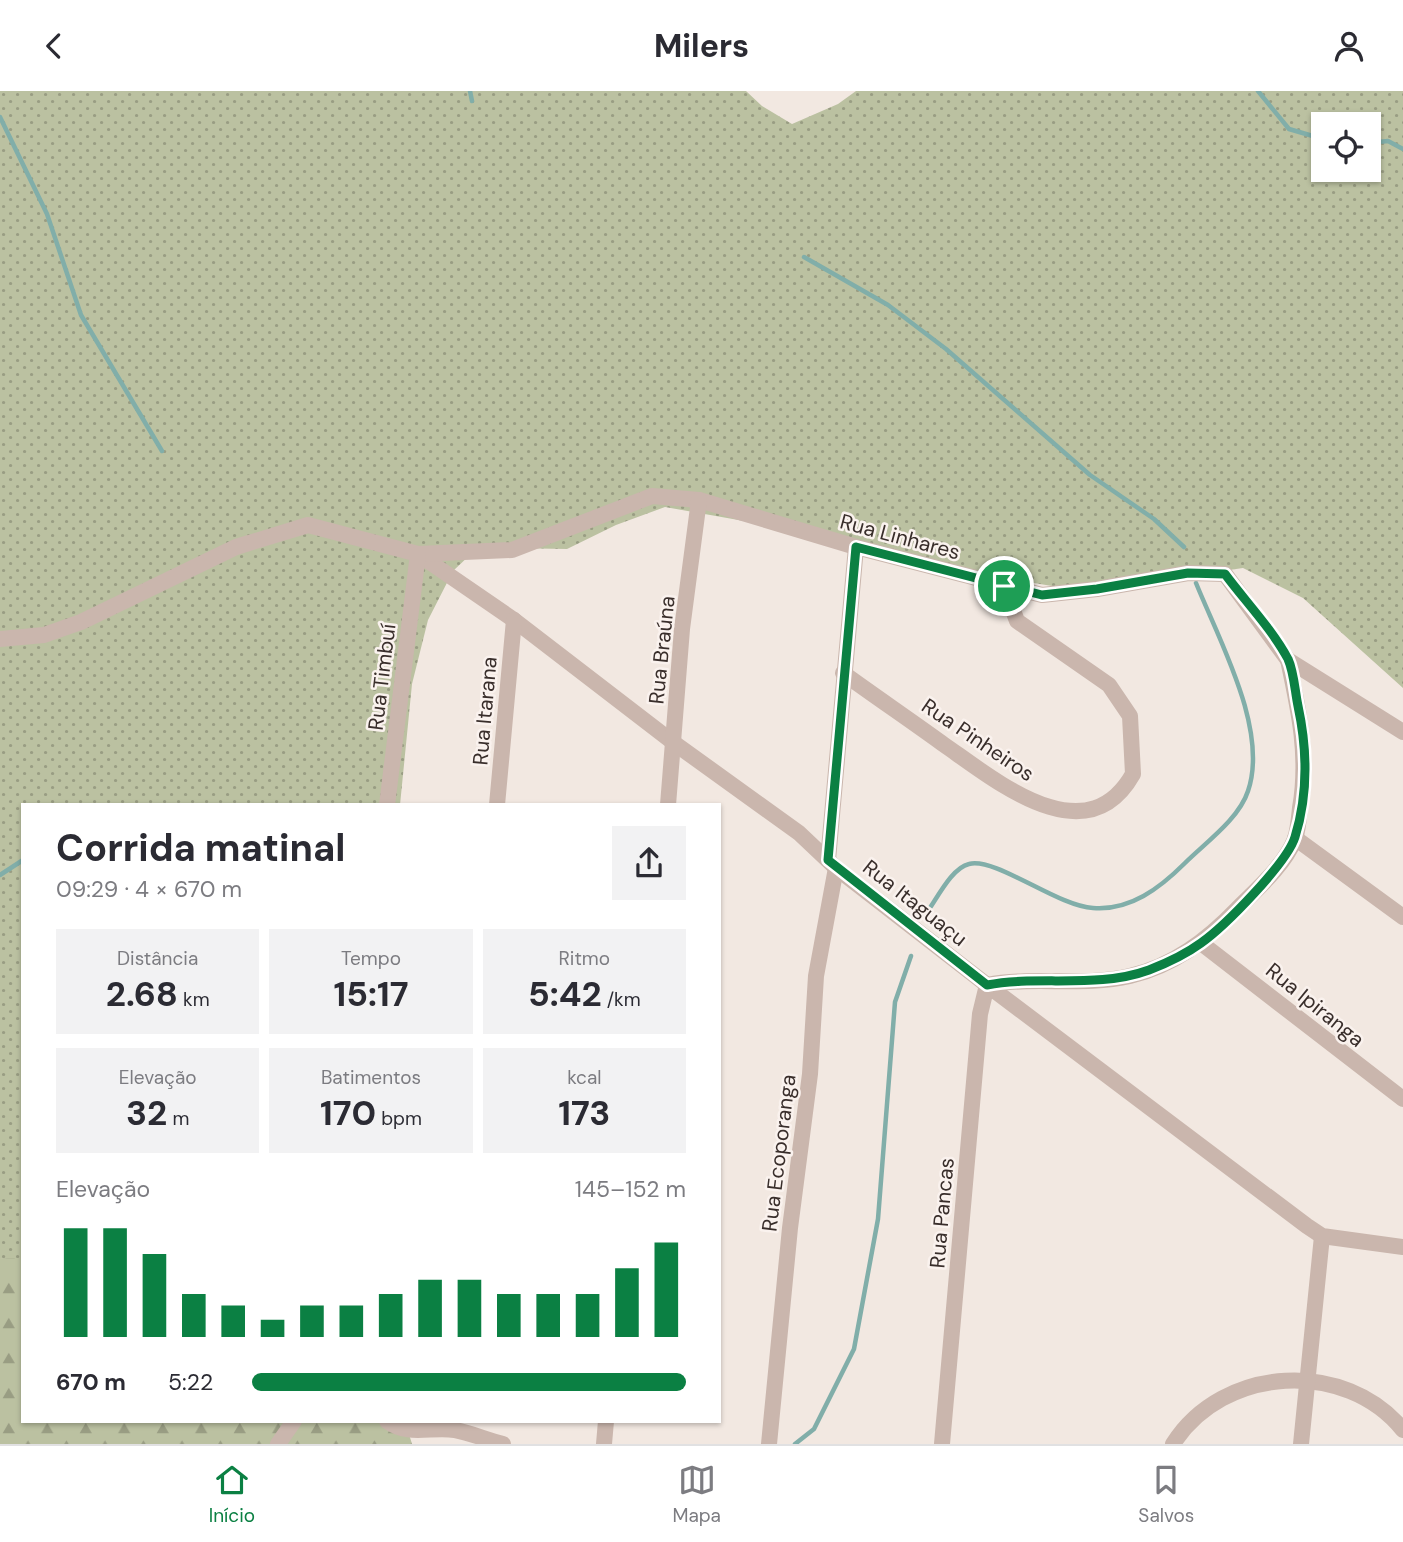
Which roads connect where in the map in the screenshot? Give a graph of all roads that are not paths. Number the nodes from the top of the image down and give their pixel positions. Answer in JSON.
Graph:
{"nodes":[{"id":1,"x":699,"y":500,"type":"junction"},
{"id":2,"x":856,"y":547,"type":"junction"},
{"id":3,"x":418,"y":554,"type":"junction"},
{"id":4,"x":1004,"y":586,"type":"junction"},
{"id":5,"x":514,"y":621,"type":"junction"},
{"id":6,"x":0,"y":639,"type":"edge"},
{"id":7,"x":1288,"y":660,"type":"junction"},
{"id":8,"x":843,"y":673,"type":"junction"},
{"id":9,"x":1403,"y":732,"type":"edge"},
{"id":10,"x":674,"y":743,"type":"junction"},
{"id":11,"x":387,"y":803,"type":"edge"},
{"id":12,"x":497,"y":803,"type":"edge"},
{"id":13,"x":668,"y":803,"type":"edge"},
{"id":14,"x":1295,"y":838,"type":"junction"},
{"id":15,"x":832,"y":864,"type":"junction"},
{"id":16,"x":1403,"y":917,"type":"edge"},
{"id":17,"x":1201,"y":943,"type":"junction"},
{"id":18,"x":987,"y":985,"type":"junction"},
{"id":19,"x":1403,"y":1099,"type":"edge"},
{"id":20,"x":1322,"y":1236,"type":"junction"},
{"id":21,"x":1403,"y":1247,"type":"edge"},
{"id":22,"x":1308,"y":1379,"type":"junction"},
{"id":23,"x":292,"y":1423,"type":"edge"},
{"id":24,"x":390,"y":1423,"type":"edge"},
{"id":25,"x":606,"y":1423,"type":"edge"},
{"id":26,"x":1403,"y":1430,"type":"edge"},
{"id":27,"x":454,"y":1431,"type":"edge"},
{"id":28,"x":278,"y":1444,"type":"edge"},
{"id":29,"x":503,"y":1444,"type":"edge"},
{"id":30,"x":604,"y":1444,"type":"edge"},
{"id":31,"x":769,"y":1444,"type":"edge"},
{"id":32,"x":942,"y":1444,"type":"edge"},
{"id":33,"x":1173,"y":1444,"type":"edge"},
{"id":34,"x":1301,"y":1444,"type":"edge"}],
"edges":[{"from":1,"to":2,"type":"street","name":"Rua Linhares"},
{"from":1,"to":3,"type":"street","name":"Rua Linhares"},
{"from":1,"to":10,"type":"street","name":"Rua Braúna"},
{"from":2,"to":4,"type":"street","name":"Rua Linhares"},
{"from":2,"to":8,"type":"street","name":"Rua Ecoporanga"},
{"from":3,"to":5,"type":"street","name":"Rua Itaguaçu"},
{"from":3,"to":6,"type":"street"},
{"from":3,"to":11,"type":"street","name":"Rua Timbuí"},
{"from":4,"to":7,"type":"street","name":"Rua Linhares"},
{"from":4,"to":8,"type":"street","name":"Rua Pinheiros"},
{"from":5,"to":10,"type":"street","name":"Rua Itaguaçu"},
{"from":5,"to":12,"type":"street","name":"Rua Itarana"},
{"from":7,"to":9,"type":"street","name":"Rua Linhares"},
{"from":7,"to":14,"type":"street"},
{"from":8,"to":15,"type":"street","name":"Rua Ecoporanga"},
{"from":10,"to":13,"type":"street","name":"Rua Braúna"},
{"from":10,"to":15,"type":"street","name":"Rua Itaguaçu"},
{"from":14,"to":16,"type":"street"},
{"from":14,"to":17,"type":"street"},
{"from":15,"to":18,"type":"street","name":"Rua Itaguaçu"},
{"from":15,"to":31,"type":"street","name":"Rua Ecoporanga"},
{"from":17,"to":18,"type":"street"},
{"from":17,"to":19,"type":"street","name":"Rua Ipiranga"},
{"from":18,"to":20,"type":"street","name":"Rua Itaguaçu"},
{"from":18,"to":32,"type":"street","name":"Rua Pancas"},
{"from":20,"to":21,"type":"street","name":"Rua Itaguaçu"},
{"from":20,"to":22,"type":"street"},
{"from":22,"to":26,"type":"street"},
{"from":22,"to":33,"type":"street"},
{"from":22,"to":34,"type":"street"},
{"from":23,"to":28,"type":"street"},
{"from":24,"to":27,"type":"street"},
{"from":25,"to":30,"type":"street"},
{"from":27,"to":29,"type":"street"}]}
